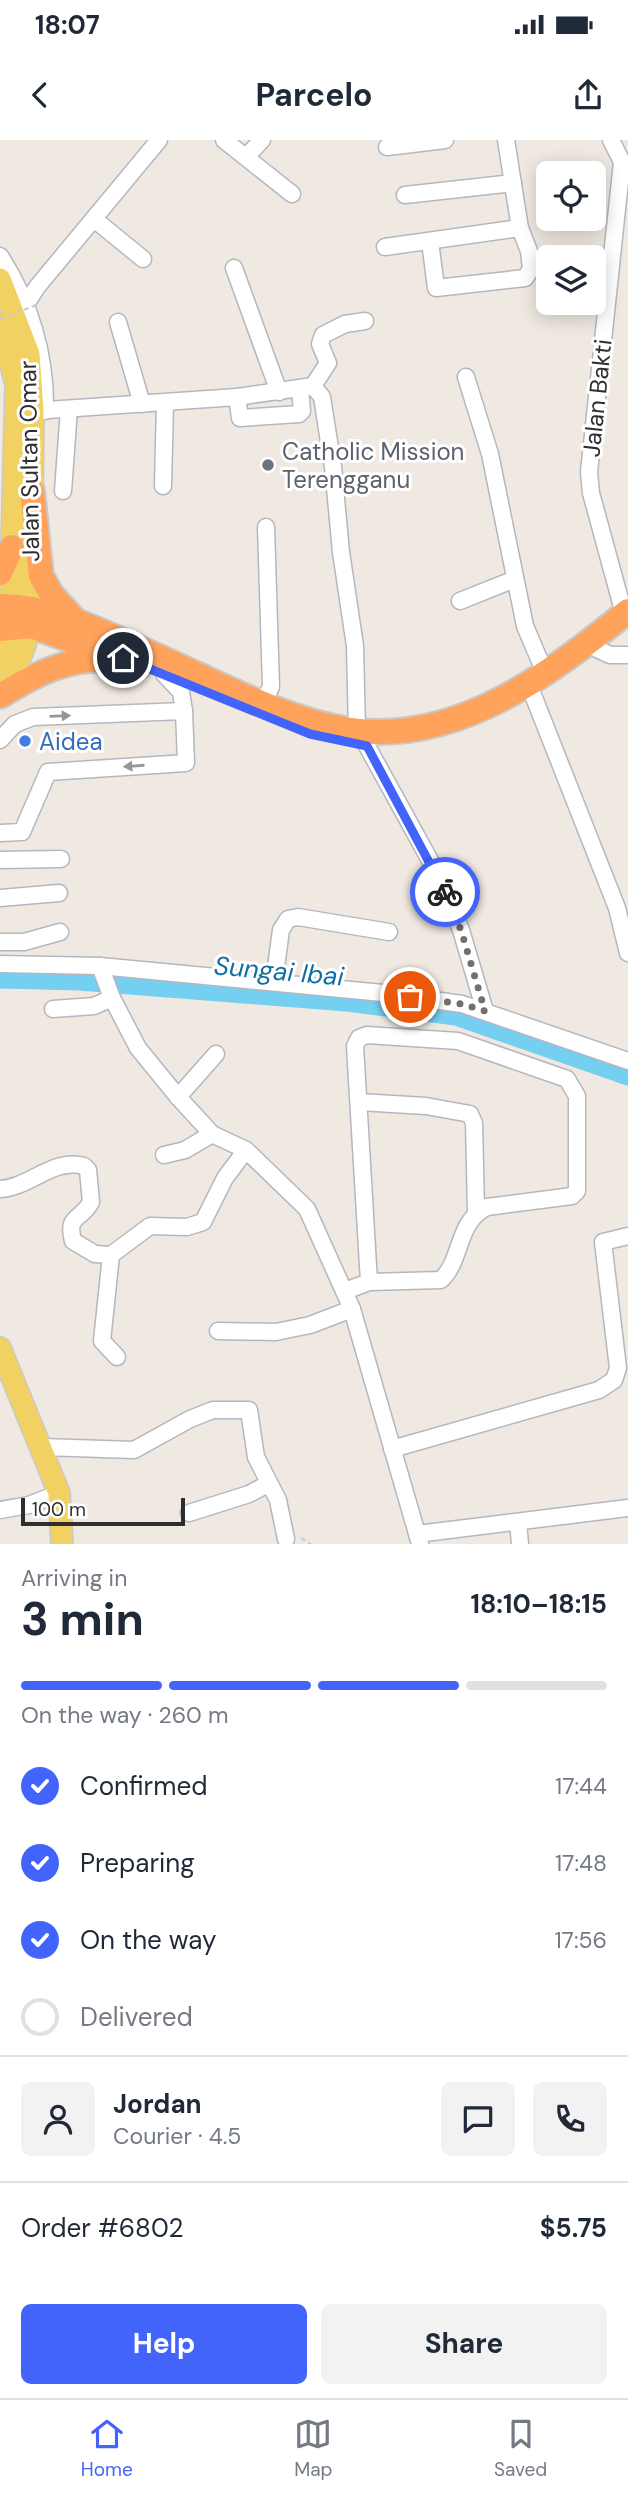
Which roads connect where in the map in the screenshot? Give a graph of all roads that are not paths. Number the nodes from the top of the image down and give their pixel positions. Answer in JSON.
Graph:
{"nodes":[{"id":1,"x":159,"y":140,"type":"edge"},
{"id":2,"x":224,"y":140,"type":"edge"},
{"id":3,"x":262,"y":140,"type":"edge"},
{"id":4,"x":445,"y":140,"type":"edge"},
{"id":5,"x":506,"y":140,"type":"edge"},
{"id":6,"x":611,"y":140,"type":"edge"},
{"id":7,"x":387,"y":147,"type":"dead end"},
{"id":8,"x":246,"y":158,"type":"junction"},
{"id":9,"x":513,"y":183,"type":"junction"},
{"id":10,"x":292,"y":194,"type":"dead end"},
{"id":11,"x":405,"y":195,"type":"dead end"},
{"id":12,"x":94,"y":219,"type":"junction"},
{"id":13,"x":520,"y":228,"type":"junction"},
{"id":14,"x":430,"y":241,"type":"junction"},
{"id":15,"x":386,"y":247,"type":"dead end"},
{"id":16,"x":143,"y":259,"type":"dead end"},
{"id":17,"x":3,"y":268,"type":"edge"},
{"id":18,"x":234,"y":268,"type":"dead end"},
{"id":19,"x":45,"y":278,"type":"junction"},
{"id":20,"x":32,"y":305,"type":"junction"},
{"id":21,"x":365,"y":321,"type":"dead end"},
{"id":22,"x":118,"y":322,"type":"dead end"},
{"id":23,"x":0,"y":324,"type":"edge"},
{"id":24,"x":466,"y":376,"type":"dead end"},
{"id":25,"x":307,"y":388,"type":"junction"},
{"id":26,"x":279,"y":392,"type":"junction"},
{"id":27,"x":237,"y":397,"type":"junction"},
{"id":28,"x":165,"y":403,"type":"junction"},
{"id":29,"x":142,"y":404,"type":"junction"},
{"id":30,"x":24,"y":408,"type":"edge"},
{"id":31,"x":69,"y":409,"type":"junction"},
{"id":32,"x":163,"y":486,"type":"dead end"},
{"id":33,"x":32,"y":491,"type":"junction"},
{"id":34,"x":63,"y":491,"type":"dead end"},
{"id":35,"x":266,"y":527,"type":"dead end"},
{"id":36,"x":12,"y":547,"type":"junction"},
{"id":37,"x":0,"y":573,"type":"edge"},
{"id":38,"x":515,"y":579,"type":"junction"},
{"id":39,"x":460,"y":601,"type":"dead end"},
{"id":40,"x":14,"y":616,"type":"edge"},
{"id":41,"x":627,"y":616,"type":"edge"},
{"id":42,"x":74,"y":620,"type":"junction"},
{"id":43,"x":597,"y":649,"type":"junction"},
{"id":44,"x":628,"y":656,"type":"edge"},
{"id":45,"x":0,"y":660,"type":"edge"},
{"id":46,"x":155,"y":670,"type":"junction"},
{"id":47,"x":545,"y":673,"type":"junction"},
{"id":48,"x":0,"y":694,"type":"edge"},
{"id":49,"x":533,"y":695,"type":"junction"},
{"id":50,"x":263,"y":702,"type":"junction"},
{"id":51,"x":184,"y":711,"type":"junction"},
{"id":52,"x":362,"y":738,"type":"junction"},
{"id":53,"x":0,"y":740,"type":"edge"},
{"id":54,"x":0,"y":823,"type":"edge"},
{"id":55,"x":25,"y":825,"type":"junction"},
{"id":56,"x":0,"y":833,"type":"edge"},
{"id":57,"x":61,"y":859,"type":"dead end"},
{"id":58,"x":0,"y":860,"type":"edge"},
{"id":59,"x":59,"y":893,"type":"dead end"},
{"id":60,"x":0,"y":898,"type":"edge"},
{"id":61,"x":60,"y":932,"type":"dead end"},
{"id":62,"x":389,"y":932,"type":"dead end"},
{"id":63,"x":0,"y":942,"type":"edge"},
{"id":64,"x":628,"y":953,"type":"edge"},
{"id":65,"x":0,"y":964,"type":"edge"},
{"id":66,"x":101,"y":966,"type":"junction"},
{"id":67,"x":274,"y":982,"type":"junction"},
{"id":68,"x":112,"y":998,"type":"junction"},
{"id":69,"x":53,"y":1009,"type":"dead end"},
{"id":70,"x":485,"y":1011,"type":"junction"},
{"id":71,"x":216,"y":1054,"type":"dead end"},
{"id":72,"x":628,"y":1061,"type":"edge"},
{"id":73,"x":178,"y":1097,"type":"junction"},
{"id":74,"x":359,"y":1102,"type":"junction"},
{"id":75,"x":212,"y":1134,"type":"junction"},
{"id":76,"x":246,"y":1150,"type":"junction"},
{"id":77,"x":164,"y":1155,"type":"dead end"},
{"id":78,"x":0,"y":1189,"type":"edge"},
{"id":79,"x":477,"y":1212,"type":"junction"},
{"id":80,"x":628,"y":1236,"type":"edge"},
{"id":81,"x":111,"y":1255,"type":"junction"},
{"id":82,"x":369,"y":1282,"type":"junction"},
{"id":83,"x":345,"y":1291,"type":"junction"},
{"id":84,"x":352,"y":1308,"type":"junction"},
{"id":85,"x":218,"y":1331,"type":"dead end"},
{"id":86,"x":1,"y":1357,"type":"edge"},
{"id":87,"x":117,"y":1357,"type":"dead end"},
{"id":88,"x":42,"y":1447,"type":"junction"},
{"id":89,"x":392,"y":1448,"type":"junction"},
{"id":90,"x":268,"y":1484,"type":"junction"},
{"id":91,"x":58,"y":1493,"type":"junction"},
{"id":92,"x":628,"y":1508,"type":"edge"},
{"id":93,"x":0,"y":1510,"type":"edge"},
{"id":94,"x":189,"y":1513,"type":"dead end"},
{"id":95,"x":518,"y":1522,"type":"junction"},
{"id":96,"x":286,"y":1539,"type":"dead end"},
{"id":97,"x":419,"y":1539,"type":"edge"},
{"id":98,"x":62,"y":1544,"type":"edge"},
{"id":99,"x":520,"y":1544,"type":"edge"}],
"edges":[{"from":1,"to":12,"type":"street"},
{"from":2,"to":8,"type":"street"},
{"from":3,"to":8,"type":"street"},
{"from":4,"to":7,"type":"street"},
{"from":5,"to":9,"type":"street"},
{"from":6,"to":41,"type":"street","name":"Jalan Bakti"},
{"from":8,"to":10,"type":"street"},
{"from":9,"to":11,"type":"street"},
{"from":9,"to":13,"type":"street"},
{"from":12,"to":16,"type":"street"},
{"from":12,"to":19,"type":"street"},
{"from":13,"to":14,"type":"street"},
{"from":13,"to":14,"type":"street"},
{"from":14,"to":15,"type":"street"},
{"from":17,"to":19,"type":"street"},
{"from":17,"to":20,"type":"street"},
{"from":17,"to":30,"type":"main road","name":"Jalan Sultan Omar"},
{"from":18,"to":26,"type":"street"},
{"from":19,"to":20,"type":"street"},
{"from":20,"to":30,"type":"street"},
{"from":21,"to":25,"type":"street"},
{"from":22,"to":29,"type":"street"},
{"from":23,"to":30,"type":"main road","name":"Jalan Sultan Omar"},
{"from":24,"to":38,"type":"street"},
{"from":25,"to":26,"type":"street"},
{"from":25,"to":27,"type":"street"},
{"from":25,"to":52,"type":"street"},
{"from":26,"to":27,"type":"street"},
{"from":27,"to":28,"type":"street"},
{"from":28,"to":29,"type":"street"},
{"from":28,"to":32,"type":"street"},
{"from":29,"to":31,"type":"street"},
{"from":30,"to":31,"type":"street"},
{"from":30,"to":33,"type":"main road","name":"Jalan Sultan Omar"},
{"from":30,"to":36,"type":"main road","name":"Jalan Sultan Omar"},
{"from":31,"to":34,"type":"street"},
{"from":33,"to":40,"type":"main road","name":"Jalan Sultan Omar"},
{"from":33,"to":42,"type":"highway"},
{"from":35,"to":50,"type":"street"},
{"from":36,"to":37,"type":"highway"},
{"from":36,"to":40,"type":"main road","name":"Jalan Sultan Omar"},
{"from":38,"to":39,"type":"street"},
{"from":38,"to":47,"type":"street"},
{"from":40,"to":42,"type":"highway"},
{"from":40,"to":45,"type":"main road"},
{"from":40,"to":46,"type":"highway"},
{"from":40,"to":48,"type":"main road"},
{"from":41,"to":43,"type":"highway"},
{"from":41,"to":47,"type":"highway"},
{"from":42,"to":50,"type":"highway"},
{"from":43,"to":44,"type":"street"},
{"from":43,"to":49,"type":"highway"},
{"from":46,"to":48,"type":"highway"},
{"from":46,"to":51,"type":"street"},
{"from":46,"to":52,"type":"highway"},
{"from":47,"to":52,"type":"highway"},
{"from":49,"to":52,"type":"highway"},
{"from":49,"to":64,"type":"street"},
{"from":50,"to":52,"type":"highway"},
{"from":53,"to":51,"type":"street","one_way":true},
{"from":51,"to":55,"type":"street","one_way":true},
{"from":52,"to":70,"type":"street"},
{"from":54,"to":55,"type":"street"},
{"from":55,"to":56,"type":"street"},
{"from":57,"to":58,"type":"street"},
{"from":59,"to":60,"type":"street"},
{"from":61,"to":63,"type":"street"},
{"from":62,"to":67,"type":"street"},
{"from":65,"to":66,"type":"street"},
{"from":66,"to":67,"type":"street"},
{"from":66,"to":68,"type":"street"},
{"from":67,"to":70,"type":"street"},
{"from":68,"to":69,"type":"street"},
{"from":68,"to":73,"type":"street"},
{"from":70,"to":72,"type":"street"},
{"from":71,"to":73,"type":"street"},
{"from":73,"to":75,"type":"street"},
{"from":74,"to":79,"type":"street"},
{"from":74,"to":79,"type":"street"},
{"from":74,"to":82,"type":"street"},
{"from":75,"to":76,"type":"street"},
{"from":75,"to":77,"type":"street"},
{"from":76,"to":81,"type":"street"},
{"from":76,"to":83,"type":"street"},
{"from":78,"to":81,"type":"street"},
{"from":79,"to":82,"type":"street"},
{"from":80,"to":89,"type":"street"},
{"from":81,"to":87,"type":"street"},
{"from":82,"to":83,"type":"street"},
{"from":83,"to":84,"type":"street"},
{"from":84,"to":85,"type":"street"},
{"from":84,"to":89,"type":"street"},
{"from":86,"to":88,"type":"main road"},
{"from":88,"to":90,"type":"street"},
{"from":88,"to":91,"type":"main road"},
{"from":89,"to":97,"type":"street"},
{"from":90,"to":94,"type":"street"},
{"from":90,"to":96,"type":"street"},
{"from":91,"to":93,"type":"street"},
{"from":91,"to":98,"type":"main road"},
{"from":92,"to":95,"type":"street"},
{"from":95,"to":97,"type":"street"},
{"from":95,"to":99,"type":"street"}]}
